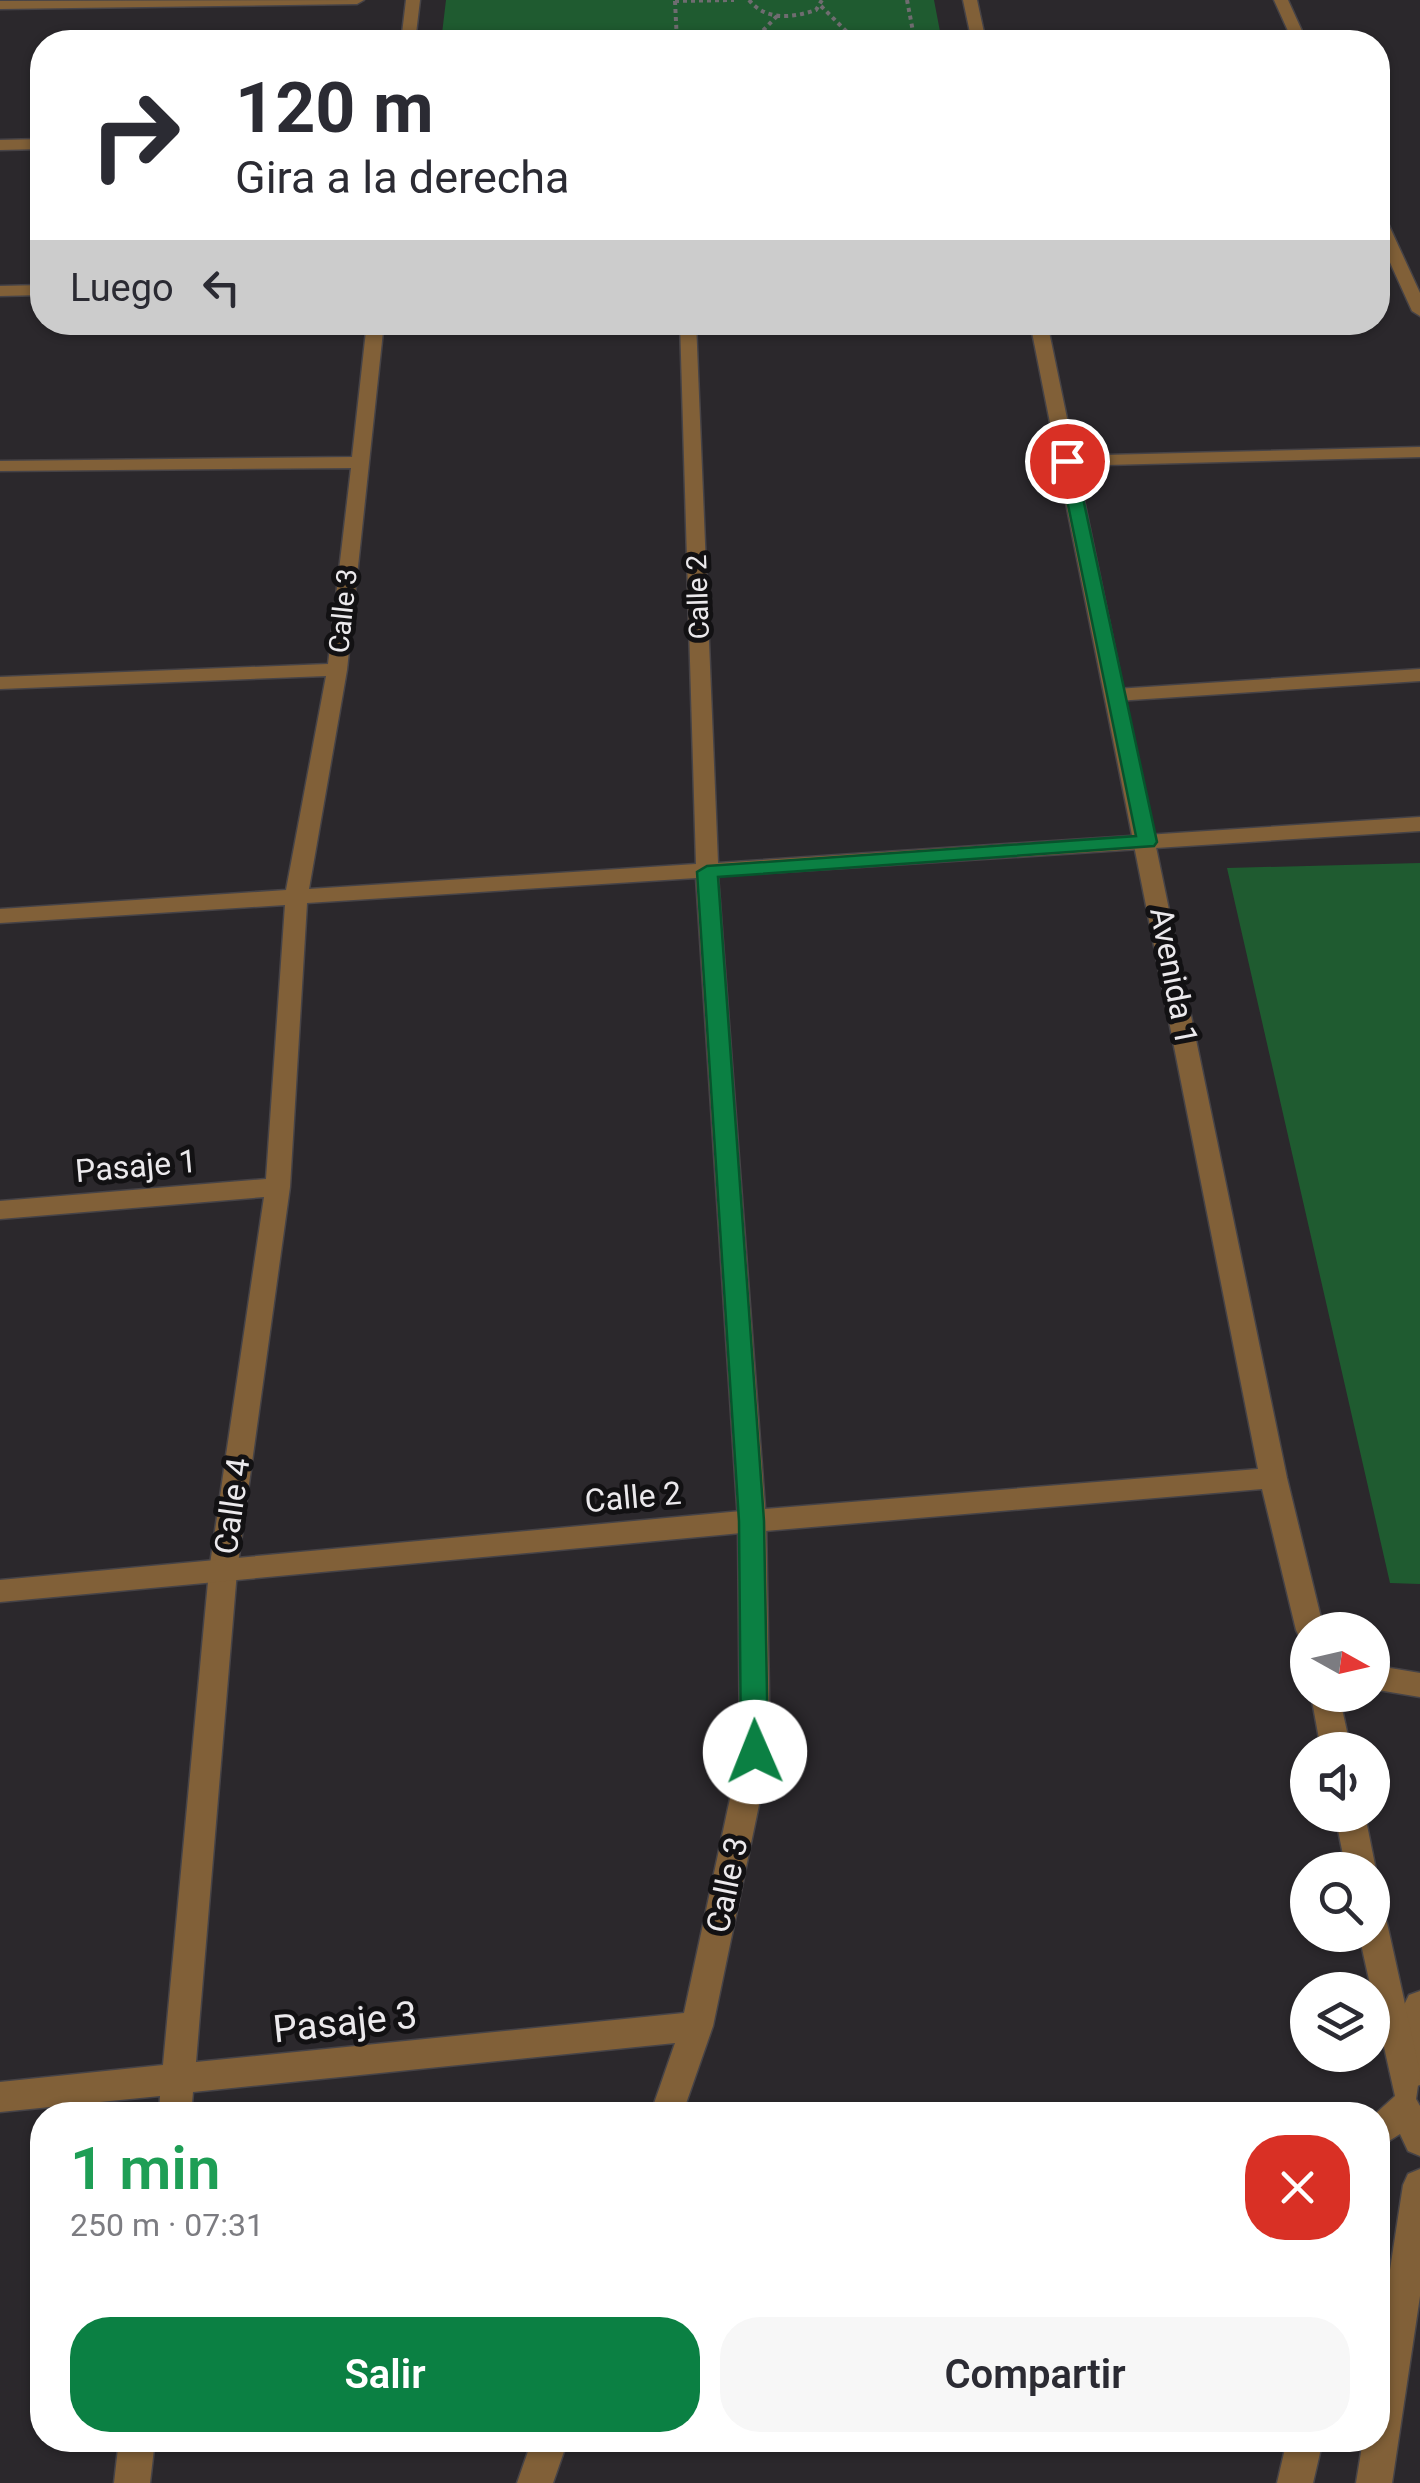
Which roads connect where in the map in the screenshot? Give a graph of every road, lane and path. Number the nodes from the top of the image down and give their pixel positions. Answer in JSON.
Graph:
{"nodes":[{"id":1,"x":357,"y":0,"type":"edge"},
{"id":2,"x":413,"y":0,"type":"edge"},
{"id":3,"x":675,"y":0,"type":"edge"},
{"id":4,"x":734,"y":0,"type":"edge"},
{"id":5,"x":749,"y":0,"type":"edge"},
{"id":6,"x":907,"y":0,"type":"edge"},
{"id":7,"x":970,"y":0,"type":"edge"},
{"id":8,"x":1281,"y":0,"type":"edge"},
{"id":9,"x":821,"y":3,"type":"edge"},
{"id":10,"x":0,"y":5,"type":"edge"},
{"id":11,"x":778,"y":16,"type":"junction"},
{"id":12,"x":409,"y":30,"type":"edge"},
{"id":13,"x":676,"y":30,"type":"edge"},
{"id":14,"x":764,"y":30,"type":"edge"},
{"id":15,"x":846,"y":30,"type":"edge"},
{"id":16,"x":913,"y":30,"type":"edge"},
{"id":17,"x":976,"y":30,"type":"edge"},
{"id":18,"x":1295,"y":30,"type":"edge"},
{"id":19,"x":30,"y":144,"type":"edge"},
{"id":20,"x":0,"y":145,"type":"edge"},
{"id":21,"x":1390,"y":248,"type":"edge"},
{"id":22,"x":1390,"y":269,"type":"edge"},
{"id":23,"x":1399,"y":269,"type":"junction"},
{"id":24,"x":30,"y":290,"type":"edge"},
{"id":25,"x":0,"y":291,"type":"edge"},
{"id":26,"x":1420,"y":312,"type":"edge"},
{"id":27,"x":375,"y":335,"type":"edge"},
{"id":28,"x":688,"y":335,"type":"edge"},
{"id":29,"x":1041,"y":335,"type":"edge"},
{"id":30,"x":1420,"y":452,"type":"edge"},
{"id":31,"x":1067,"y":461,"type":"junction"},
{"id":32,"x":360,"y":462,"type":"junction"},
{"id":33,"x":0,"y":466,"type":"edge"},
{"id":34,"x":336,"y":670,"type":"junction"},
{"id":35,"x":1420,"y":675,"type":"edge"},
{"id":36,"x":0,"y":683,"type":"edge"},
{"id":37,"x":1116,"y":695,"type":"junction"},
{"id":38,"x":1420,"y":824,"type":"edge"},
{"id":39,"x":1147,"y":842,"type":"junction"},
{"id":40,"x":707,"y":872,"type":"junction"},
{"id":41,"x":296,"y":898,"type":"junction"},
{"id":42,"x":0,"y":916,"type":"edge"},
{"id":43,"x":278,"y":1187,"type":"junction"},
{"id":44,"x":0,"y":1210,"type":"edge"},
{"id":45,"x":1273,"y":1478,"type":"junction"},
{"id":46,"x":752,"y":1521,"type":"junction"},
{"id":47,"x":223,"y":1571,"type":"junction"},
{"id":48,"x":0,"y":1592,"type":"edge"},
{"id":49,"x":1306,"y":1612,"type":"edge"},
{"id":50,"x":1390,"y":1680,"type":"edge"},
{"id":51,"x":1420,"y":1685,"type":"edge"},
{"id":52,"x":1377,"y":1952,"type":"edge"},
{"id":53,"x":1420,"y":2005,"type":"edge"},
{"id":54,"x":697,"y":2026,"type":"junction"},
{"id":55,"x":179,"y":2079,"type":"junction"},
{"id":56,"x":0,"y":2097,"type":"edge"},
{"id":57,"x":1405,"y":2097,"type":"junction"},
{"id":58,"x":176,"y":2102,"type":"edge"},
{"id":59,"x":671,"y":2102,"type":"edge"},
{"id":60,"x":1390,"y":2117,"type":"edge"},
{"id":61,"x":1420,"y":2140,"type":"edge"},
{"id":62,"x":1420,"y":2185,"type":"edge"},
{"id":63,"x":1390,"y":2379,"type":"edge"},
{"id":64,"x":136,"y":2452,"type":"edge"},
{"id":65,"x":546,"y":2452,"type":"edge"},
{"id":66,"x":1302,"y":2452,"type":"edge"},
{"id":67,"x":1379,"y":2452,"type":"edge"},
{"id":68,"x":132,"y":2483,"type":"edge"},
{"id":69,"x":535,"y":2483,"type":"edge"},
{"id":70,"x":1295,"y":2483,"type":"edge"},
{"id":71,"x":1374,"y":2483,"type":"edge"}],
"edges":[{"from":1,"to":10,"type":"street"},
{"from":2,"to":12,"type":"street"},
{"from":3,"to":4,"type":"path"},
{"from":3,"to":13,"type":"path"},
{"from":5,"to":11,"type":"path"},
{"from":6,"to":16,"type":"path"},
{"from":7,"to":17,"type":"street"},
{"from":8,"to":18,"type":"street"},
{"from":9,"to":11,"type":"path"},
{"from":9,"to":15,"type":"path"},
{"from":11,"to":14,"type":"path"},
{"from":19,"to":20,"type":"street"},
{"from":21,"to":23,"type":"street"},
{"from":22,"to":23,"type":"street"},
{"from":23,"to":26,"type":"street"},
{"from":24,"to":25,"type":"street"},
{"from":27,"to":32,"type":"street","name":"Calle 3"},
{"from":28,"to":40,"type":"street","name":"Calle 2"},
{"from":29,"to":31,"type":"street","name":"Avenida 1"},
{"from":30,"to":31,"type":"street"},
{"from":31,"to":37,"type":"street","name":"Avenida 1"},
{"from":32,"to":33,"type":"street"},
{"from":32,"to":34,"type":"street","name":"Calle 3"},
{"from":34,"to":36,"type":"street"},
{"from":34,"to":41,"type":"street","name":"Calle 3"},
{"from":35,"to":37,"type":"street"},
{"from":37,"to":39,"type":"street","name":"Avenida 1"},
{"from":38,"to":39,"type":"street"},
{"from":39,"to":40,"type":"street"},
{"from":39,"to":45,"type":"street","name":"Avenida 1"},
{"from":40,"to":41,"type":"street"},
{"from":40,"to":46,"type":"street","name":"Calle 3"},
{"from":41,"to":42,"type":"street"},
{"from":41,"to":43,"type":"street","name":"Calle 4"},
{"from":43,"to":44,"type":"street","name":"Pasaje 1"},
{"from":43,"to":47,"type":"street","name":"Calle 4"},
{"from":45,"to":46,"type":"street","name":"Calle 2"},
{"from":45,"to":49,"type":"street","name":"Avenida 1"},
{"from":46,"to":47,"type":"street","name":"Calle 2"},
{"from":46,"to":54,"type":"street","name":"Calle 3"},
{"from":47,"to":48,"type":"street","name":"Calle 2"},
{"from":47,"to":55,"type":"street","name":"Calle 4"},
{"from":50,"to":51,"type":"street"},
{"from":52,"to":57,"type":"street"},
{"from":53,"to":57,"type":"street"},
{"from":54,"to":55,"type":"street","name":"Pasaje 3"},
{"from":54,"to":59,"type":"street","name":"Calle 3"},
{"from":55,"to":56,"type":"street","name":"Pasaje 3"},
{"from":55,"to":58,"type":"street","name":"Calle 4"},
{"from":57,"to":60,"type":"street"},
{"from":57,"to":61,"type":"street"},
{"from":62,"to":63,"type":"street"},
{"from":64,"to":68,"type":"street"},
{"from":65,"to":69,"type":"street"},
{"from":66,"to":70,"type":"street"},
{"from":67,"to":71,"type":"street"}]}
